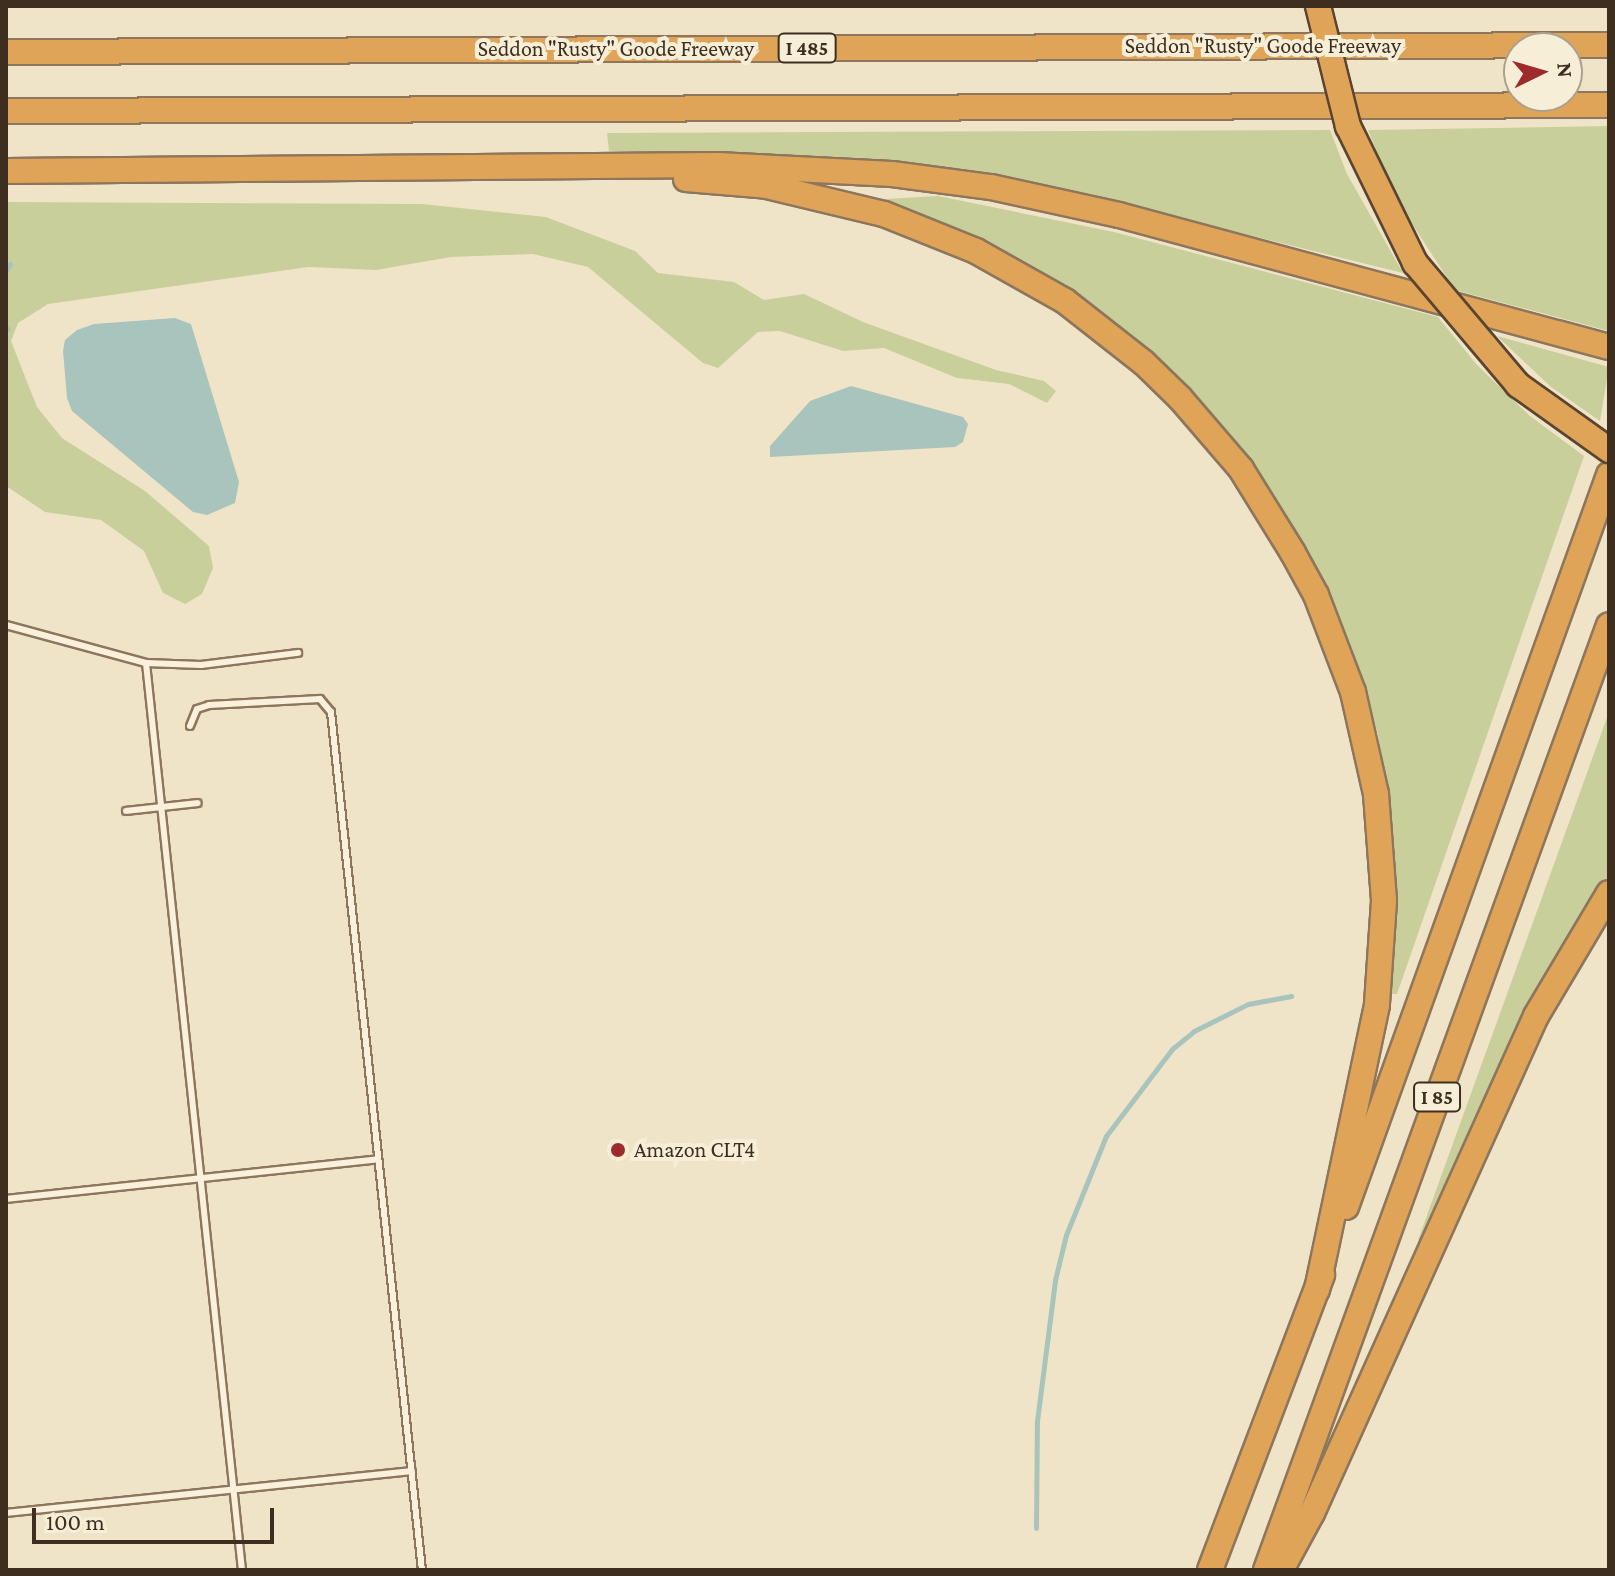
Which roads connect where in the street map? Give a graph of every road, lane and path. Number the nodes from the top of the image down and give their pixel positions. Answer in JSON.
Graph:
{"nodes":[{"id":1,"x":1318,"y":6,"type":"edge"},
{"id":2,"x":1609,"y":45,"type":"edge"},
{"id":3,"x":6,"y":52,"type":"edge"},
{"id":4,"x":1609,"y":105,"type":"edge"},
{"id":5,"x":6,"y":111,"type":"edge"},
{"id":6,"x":622,"y":165,"type":"junction"},
{"id":7,"x":6,"y":171,"type":"edge"},
{"id":8,"x":1609,"y":347,"type":"edge"},
{"id":9,"x":1609,"y":450,"type":"edge"},
{"id":10,"x":1609,"y":475,"type":"edge"},
{"id":11,"x":6,"y":625,"type":"edge"},
{"id":12,"x":1609,"y":625,"type":"edge"},
{"id":13,"x":298,"y":653,"type":"dead end"},
{"id":14,"x":146,"y":663,"type":"junction"},
{"id":15,"x":190,"y":726,"type":"dead end"},
{"id":16,"x":198,"y":803,"type":"dead end"},
{"id":17,"x":161,"y":808,"type":"junction"},
{"id":18,"x":126,"y":811,"type":"dead end"},
{"id":19,"x":1609,"y":893,"type":"edge"},
{"id":20,"x":378,"y":1159,"type":"junction"},
{"id":21,"x":201,"y":1178,"type":"junction"},
{"id":22,"x":6,"y":1199,"type":"edge"},
{"id":23,"x":1317,"y":1290,"type":"junction"},
{"id":24,"x":412,"y":1471,"type":"junction"},
{"id":25,"x":234,"y":1489,"type":"junction"},
{"id":26,"x":6,"y":1513,"type":"edge"},
{"id":27,"x":242,"y":1570,"type":"edge"},
{"id":28,"x":422,"y":1570,"type":"edge"},
{"id":29,"x":1210,"y":1570,"type":"edge"},
{"id":30,"x":1266,"y":1570,"type":"edge"},
{"id":31,"x":1281,"y":1570,"type":"edge"}],
"edges":[{"from":1,"to":9,"type":"highway","bridge":true},
{"from":2,"to":3,"type":"highway","name":"Seddon \"Rusty\" Goode Freeway","number":"I 485"},
{"from":4,"to":5,"type":"highway"},
{"from":6,"to":7,"type":"highway"},
{"from":6,"to":8,"type":"highway"},
{"from":6,"to":23,"type":"highway"},
{"from":10,"to":23,"type":"highway","number":"I 85"},
{"from":11,"to":14,"type":"lane"},
{"from":12,"to":30,"type":"highway","number":"I 85"},
{"from":13,"to":14,"type":"lane"},
{"from":14,"to":17,"type":"lane"},
{"from":15,"to":20,"type":"lane"},
{"from":16,"to":17,"type":"lane"},
{"from":17,"to":18,"type":"lane"},
{"from":17,"to":21,"type":"lane"},
{"from":19,"to":31,"type":"highway"},
{"from":20,"to":21,"type":"lane"},
{"from":20,"to":24,"type":"lane"},
{"from":21,"to":22,"type":"lane"},
{"from":21,"to":25,"type":"lane"},
{"from":23,"to":29,"type":"highway","number":"I 85"},
{"from":24,"to":25,"type":"lane"},
{"from":24,"to":28,"type":"lane"},
{"from":25,"to":26,"type":"lane"},
{"from":25,"to":27,"type":"lane"}]}
